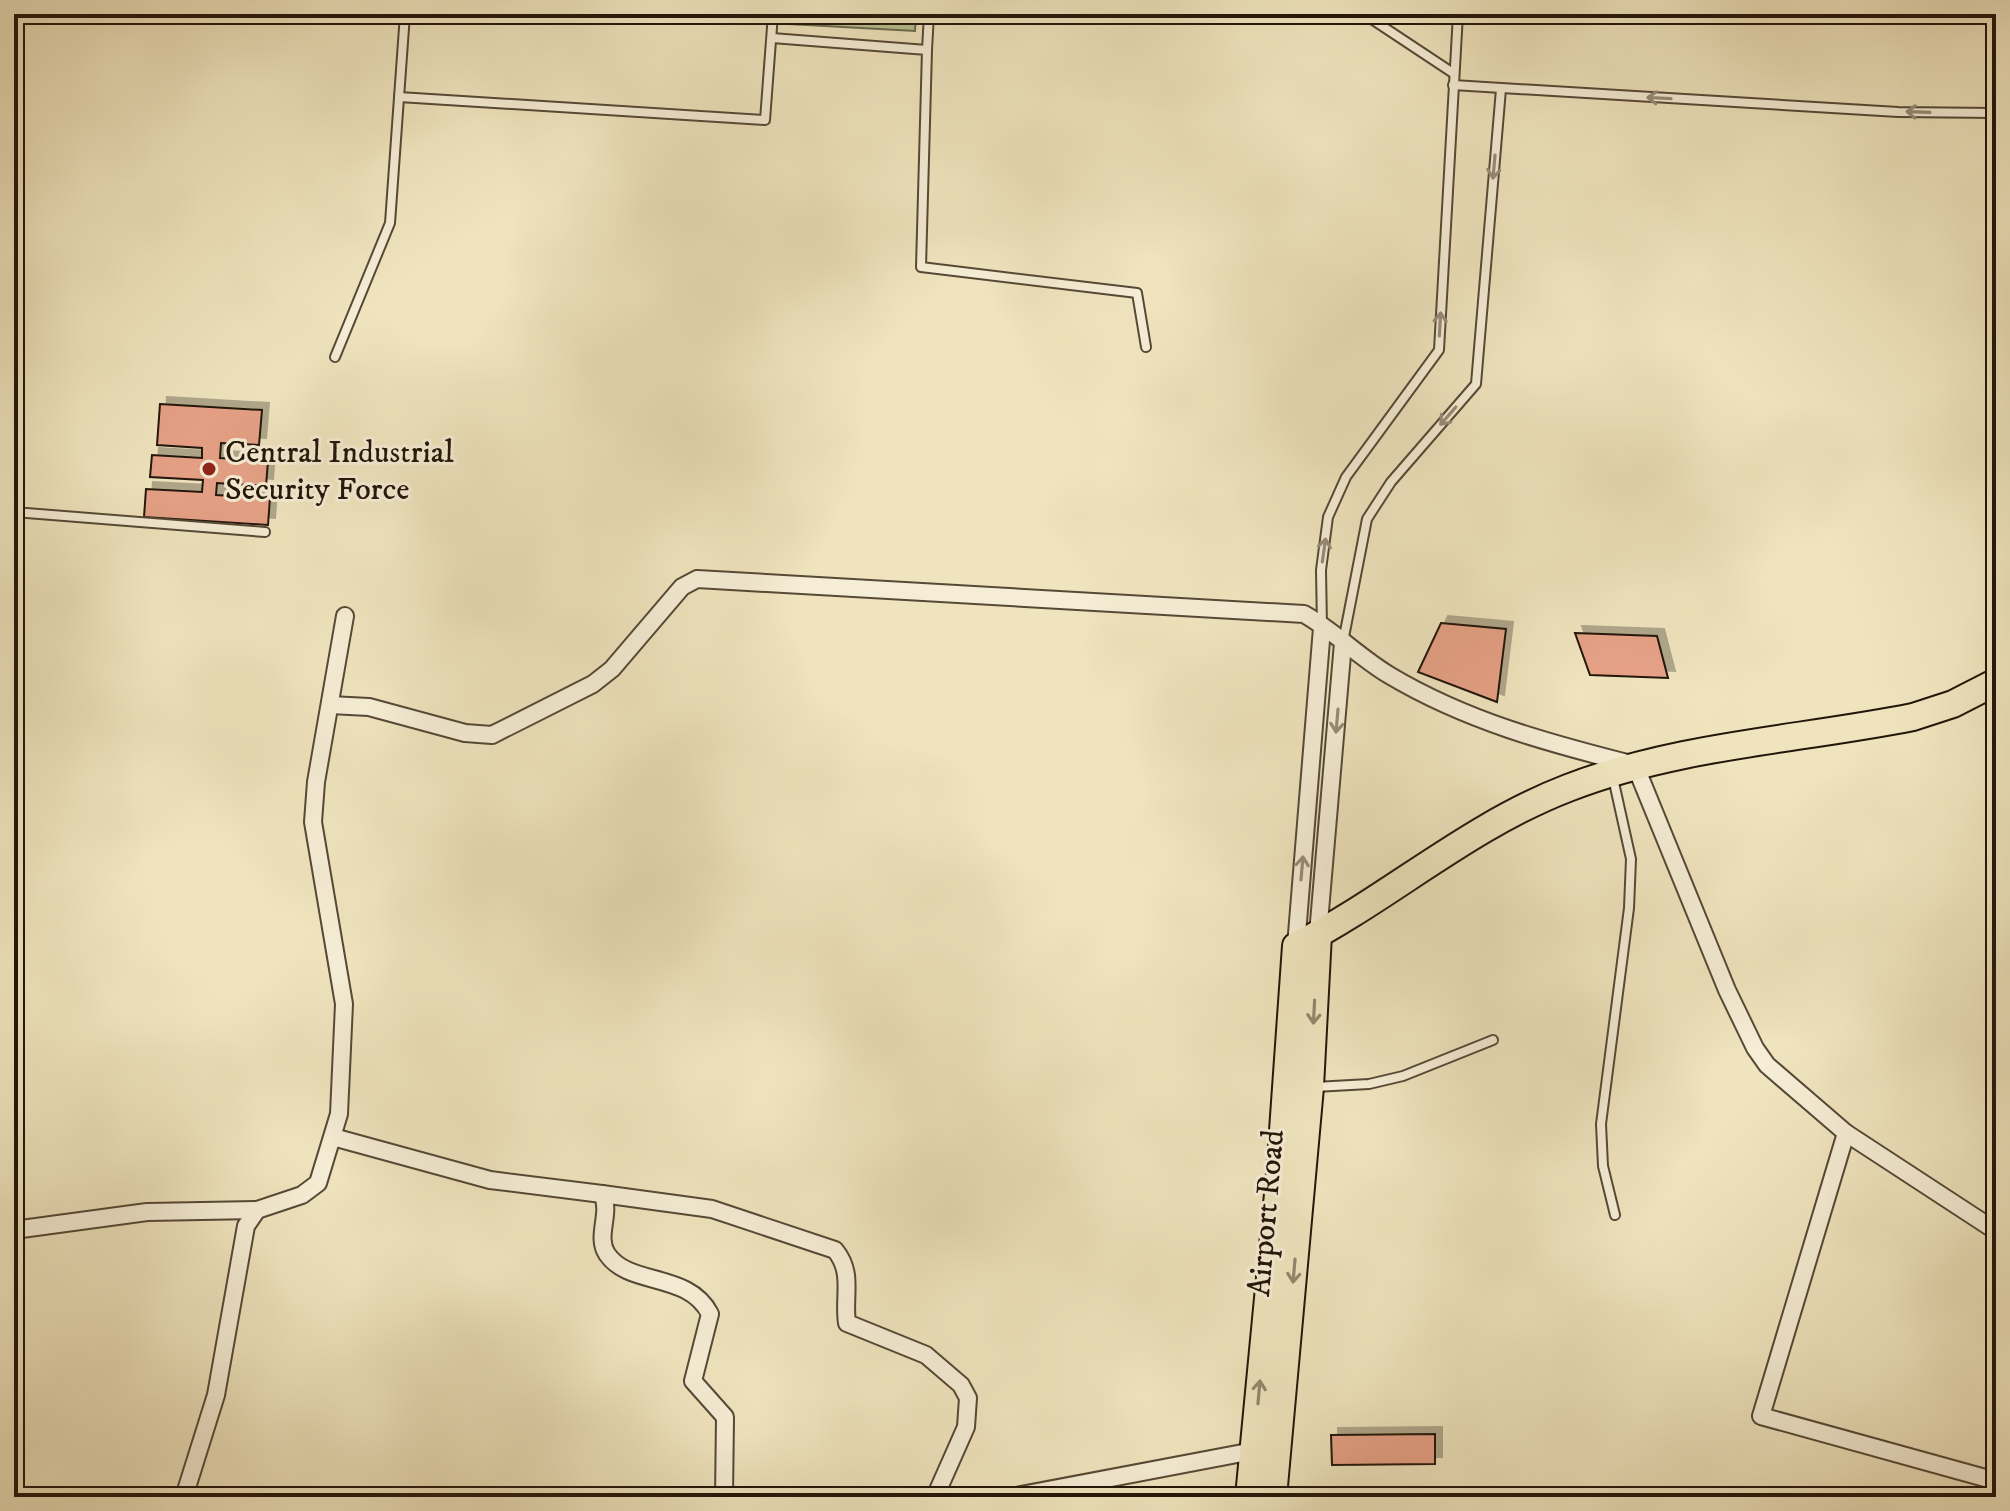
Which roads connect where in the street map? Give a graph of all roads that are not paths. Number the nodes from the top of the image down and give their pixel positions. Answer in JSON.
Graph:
{"nodes":[{"id":1,"x":405,"y":14,"type":"edge"},
{"id":2,"x":773,"y":14,"type":"edge"},
{"id":3,"x":929,"y":14,"type":"edge"},
{"id":4,"x":1364,"y":14,"type":"edge"},
{"id":5,"x":1458,"y":14,"type":"edge"},
{"id":6,"x":772,"y":38,"type":"junction"},
{"id":7,"x":927,"y":50,"type":"junction"},
{"id":8,"x":1453,"y":73,"type":"junction"},
{"id":9,"x":1453,"y":85,"type":"junction"},
{"id":10,"x":1501,"y":89,"type":"junction"},
{"id":11,"x":399,"y":97,"type":"junction"},
{"id":12,"x":1996,"y":113,"type":"edge"},
{"id":13,"x":1146,"y":347,"type":"dead end"},
{"id":14,"x":335,"y":357,"type":"dead end"},
{"id":15,"x":14,"y":512,"type":"edge"},
{"id":16,"x":265,"y":532,"type":"dead end"},
{"id":17,"x":345,"y":616,"type":"dead end"},
{"id":18,"x":1322,"y":628,"type":"junction"},
{"id":19,"x":1343,"y":643,"type":"junction"},
{"id":20,"x":1996,"y":682,"type":"edge"},
{"id":21,"x":330,"y":705,"type":"junction"},
{"id":22,"x":1623,"y":769,"type":"junction"},
{"id":23,"x":1307,"y":940,"type":"junction"},
{"id":24,"x":1493,"y":1040,"type":"dead end"},
{"id":25,"x":1310,"y":1087,"type":"junction"},
{"id":26,"x":1846,"y":1133,"type":"junction"},
{"id":27,"x":333,"y":1137,"type":"junction"},
{"id":28,"x":602,"y":1194,"type":"junction"},
{"id":29,"x":257,"y":1210,"type":"junction"},
{"id":30,"x":1615,"y":1215,"type":"dead end"},
{"id":31,"x":1994,"y":1227,"type":"edge"},
{"id":32,"x":14,"y":1230,"type":"edge"},
{"id":33,"x":1253,"y":1451,"type":"junction"},
{"id":34,"x":1996,"y":1481,"type":"edge"},
{"id":35,"x":184,"y":1497,"type":"edge"},
{"id":36,"x":724,"y":1497,"type":"edge"},
{"id":37,"x":935,"y":1497,"type":"edge"},
{"id":38,"x":1011,"y":1497,"type":"edge"},
{"id":39,"x":1249,"y":1497,"type":"edge"},
{"id":40,"x":1273,"y":1497,"type":"edge"}],
"edges":[{"from":1,"to":11,"type":"lane"},
{"from":2,"to":6,"type":"lane"},
{"from":3,"to":7,"type":"lane"},
{"from":4,"to":8,"type":"lane"},
{"from":5,"to":8,"type":"lane"},
{"from":6,"to":7,"type":"lane"},
{"from":6,"to":11,"type":"lane"},
{"from":7,"to":13,"type":"lane"},
{"from":8,"to":9,"type":"lane"},
{"from":9,"to":10,"type":"lane"},
{"from":18,"to":9,"type":"lane","one_way":true},
{"from":12,"to":10,"type":"lane","one_way":true},
{"from":10,"to":19,"type":"lane","one_way":true},
{"from":11,"to":14,"type":"lane"},
{"from":15,"to":16,"type":"lane"},
{"from":17,"to":21,"type":"street"},
{"from":18,"to":19,"type":"street"},
{"from":18,"to":21,"type":"street"},
{"from":23,"to":18,"type":"street","one_way":true},
{"from":19,"to":22,"type":"street"},
{"from":19,"to":23,"type":"street","one_way":true},
{"from":20,"to":22,"type":"main road"},
{"from":21,"to":27,"type":"street"},
{"from":22,"to":23,"type":"main road"},
{"from":22,"to":26,"type":"street"},
{"from":22,"to":30,"type":"lane"},
{"from":23,"to":25,"type":"main road","name":"Airport Road","one_way":true},
{"from":33,"to":23,"type":"main road","one_way":true},
{"from":24,"to":25,"type":"lane"},
{"from":25,"to":40,"type":"main road","name":"Airport Road","one_way":true},
{"from":26,"to":31,"type":"street"},
{"from":26,"to":34,"type":"street"},
{"from":27,"to":28,"type":"street"},
{"from":27,"to":29,"type":"street"},
{"from":28,"to":36,"type":"street"},
{"from":28,"to":37,"type":"street"},
{"from":29,"to":32,"type":"street"},
{"from":29,"to":35,"type":"street"},
{"from":33,"to":38,"type":"street"},
{"from":33,"to":39,"type":"main road"}]}
